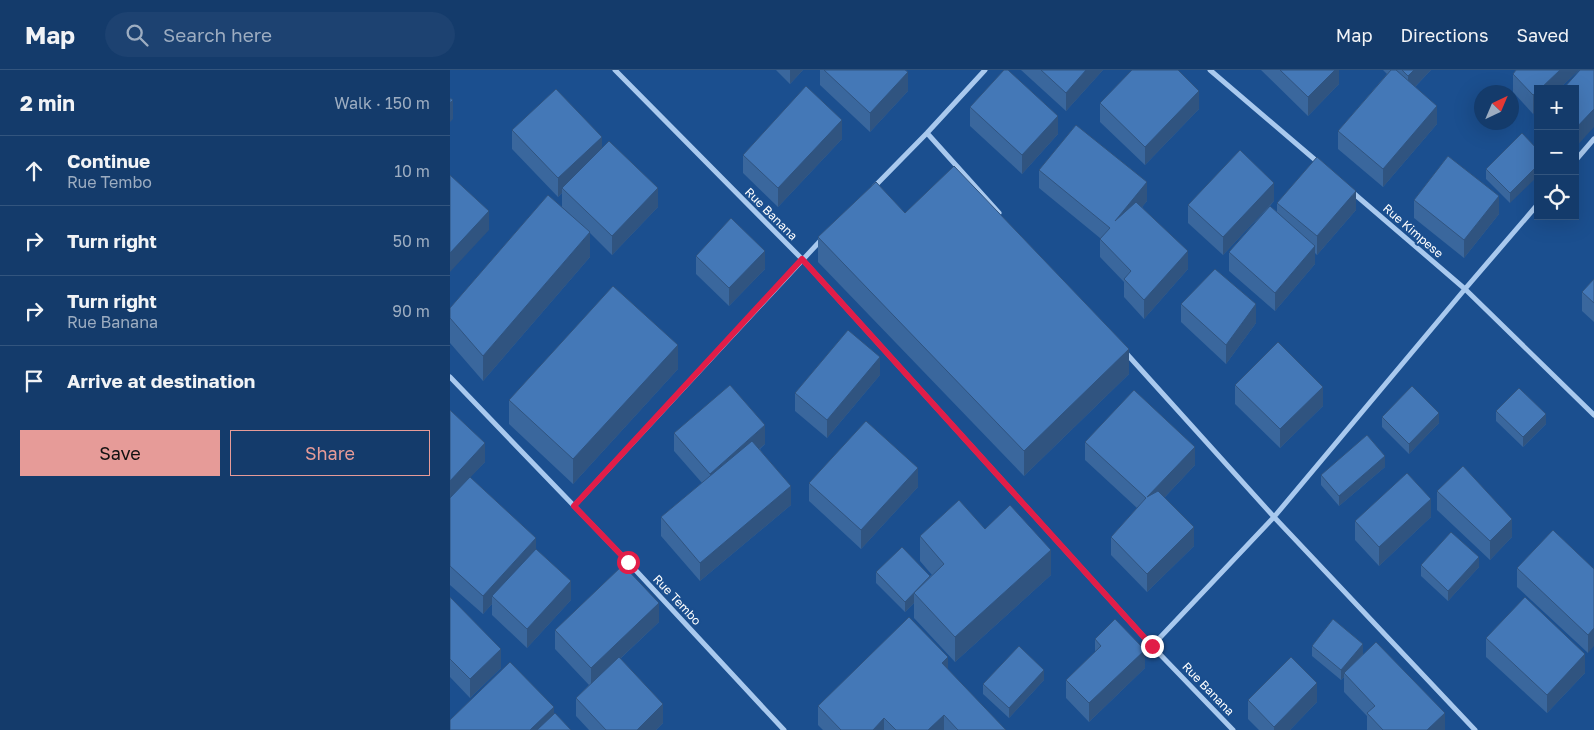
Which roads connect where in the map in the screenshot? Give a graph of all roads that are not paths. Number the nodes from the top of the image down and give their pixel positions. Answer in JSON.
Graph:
{"nodes":[{"id":1,"x":615,"y":70,"type":"edge"},
{"id":2,"x":985,"y":70,"type":"edge"},
{"id":3,"x":1210,"y":70,"type":"edge"},
{"id":4,"x":927,"y":133,"type":"junction"},
{"id":5,"x":1594,"y":140,"type":"edge"},
{"id":6,"x":1579,"y":157,"type":"edge"},
{"id":7,"x":1322,"y":166,"type":"edge"},
{"id":8,"x":1345,"y":186,"type":"edge"},
{"id":9,"x":872,"y":189,"type":"edge"},
{"id":10,"x":1534,"y":209,"type":"edge"},
{"id":11,"x":1001,"y":214,"type":"edge"},
{"id":12,"x":830,"y":231,"type":"edge"},
{"id":13,"x":802,"y":259,"type":"junction"},
{"id":14,"x":1465,"y":288,"type":"junction"},
{"id":15,"x":1121,"y":347,"type":"edge"},
{"id":16,"x":450,"y":377,"type":"edge"},
{"id":17,"x":1594,"y":415,"type":"edge"},
{"id":18,"x":574,"y":506,"type":"junction"},
{"id":19,"x":1274,"y":517,"type":"junction"},
{"id":20,"x":1152,"y":646,"type":"junction"},
{"id":21,"x":784,"y":730,"type":"edge"},
{"id":22,"x":1233,"y":730,"type":"edge"},
{"id":23,"x":1475,"y":730,"type":"edge"}],
"edges":[{"from":1,"to":13,"type":"street","name":"Rue Banana"},
{"from":2,"to":4,"type":"street"},
{"from":3,"to":7,"type":"street"},
{"from":4,"to":9,"type":"street"},
{"from":4,"to":11,"type":"street"},
{"from":5,"to":6,"type":"street"},
{"from":8,"to":14,"type":"street","name":"Rue Kimpese"},
{"from":10,"to":14,"type":"street"},
{"from":12,"to":13,"type":"street"},
{"from":13,"to":18,"type":"street"},
{"from":13,"to":20,"type":"street","name":"Rue Banana"},
{"from":14,"to":17,"type":"street","name":"Rue Kimpese"},
{"from":14,"to":19,"type":"street"},
{"from":15,"to":19,"type":"street"},
{"from":16,"to":18,"type":"street","name":"Rue Tembo"},
{"from":18,"to":21,"type":"street","name":"Rue Tembo"},
{"from":19,"to":20,"type":"street"},
{"from":19,"to":23,"type":"street"},
{"from":20,"to":22,"type":"street","name":"Rue Banana"}]}
